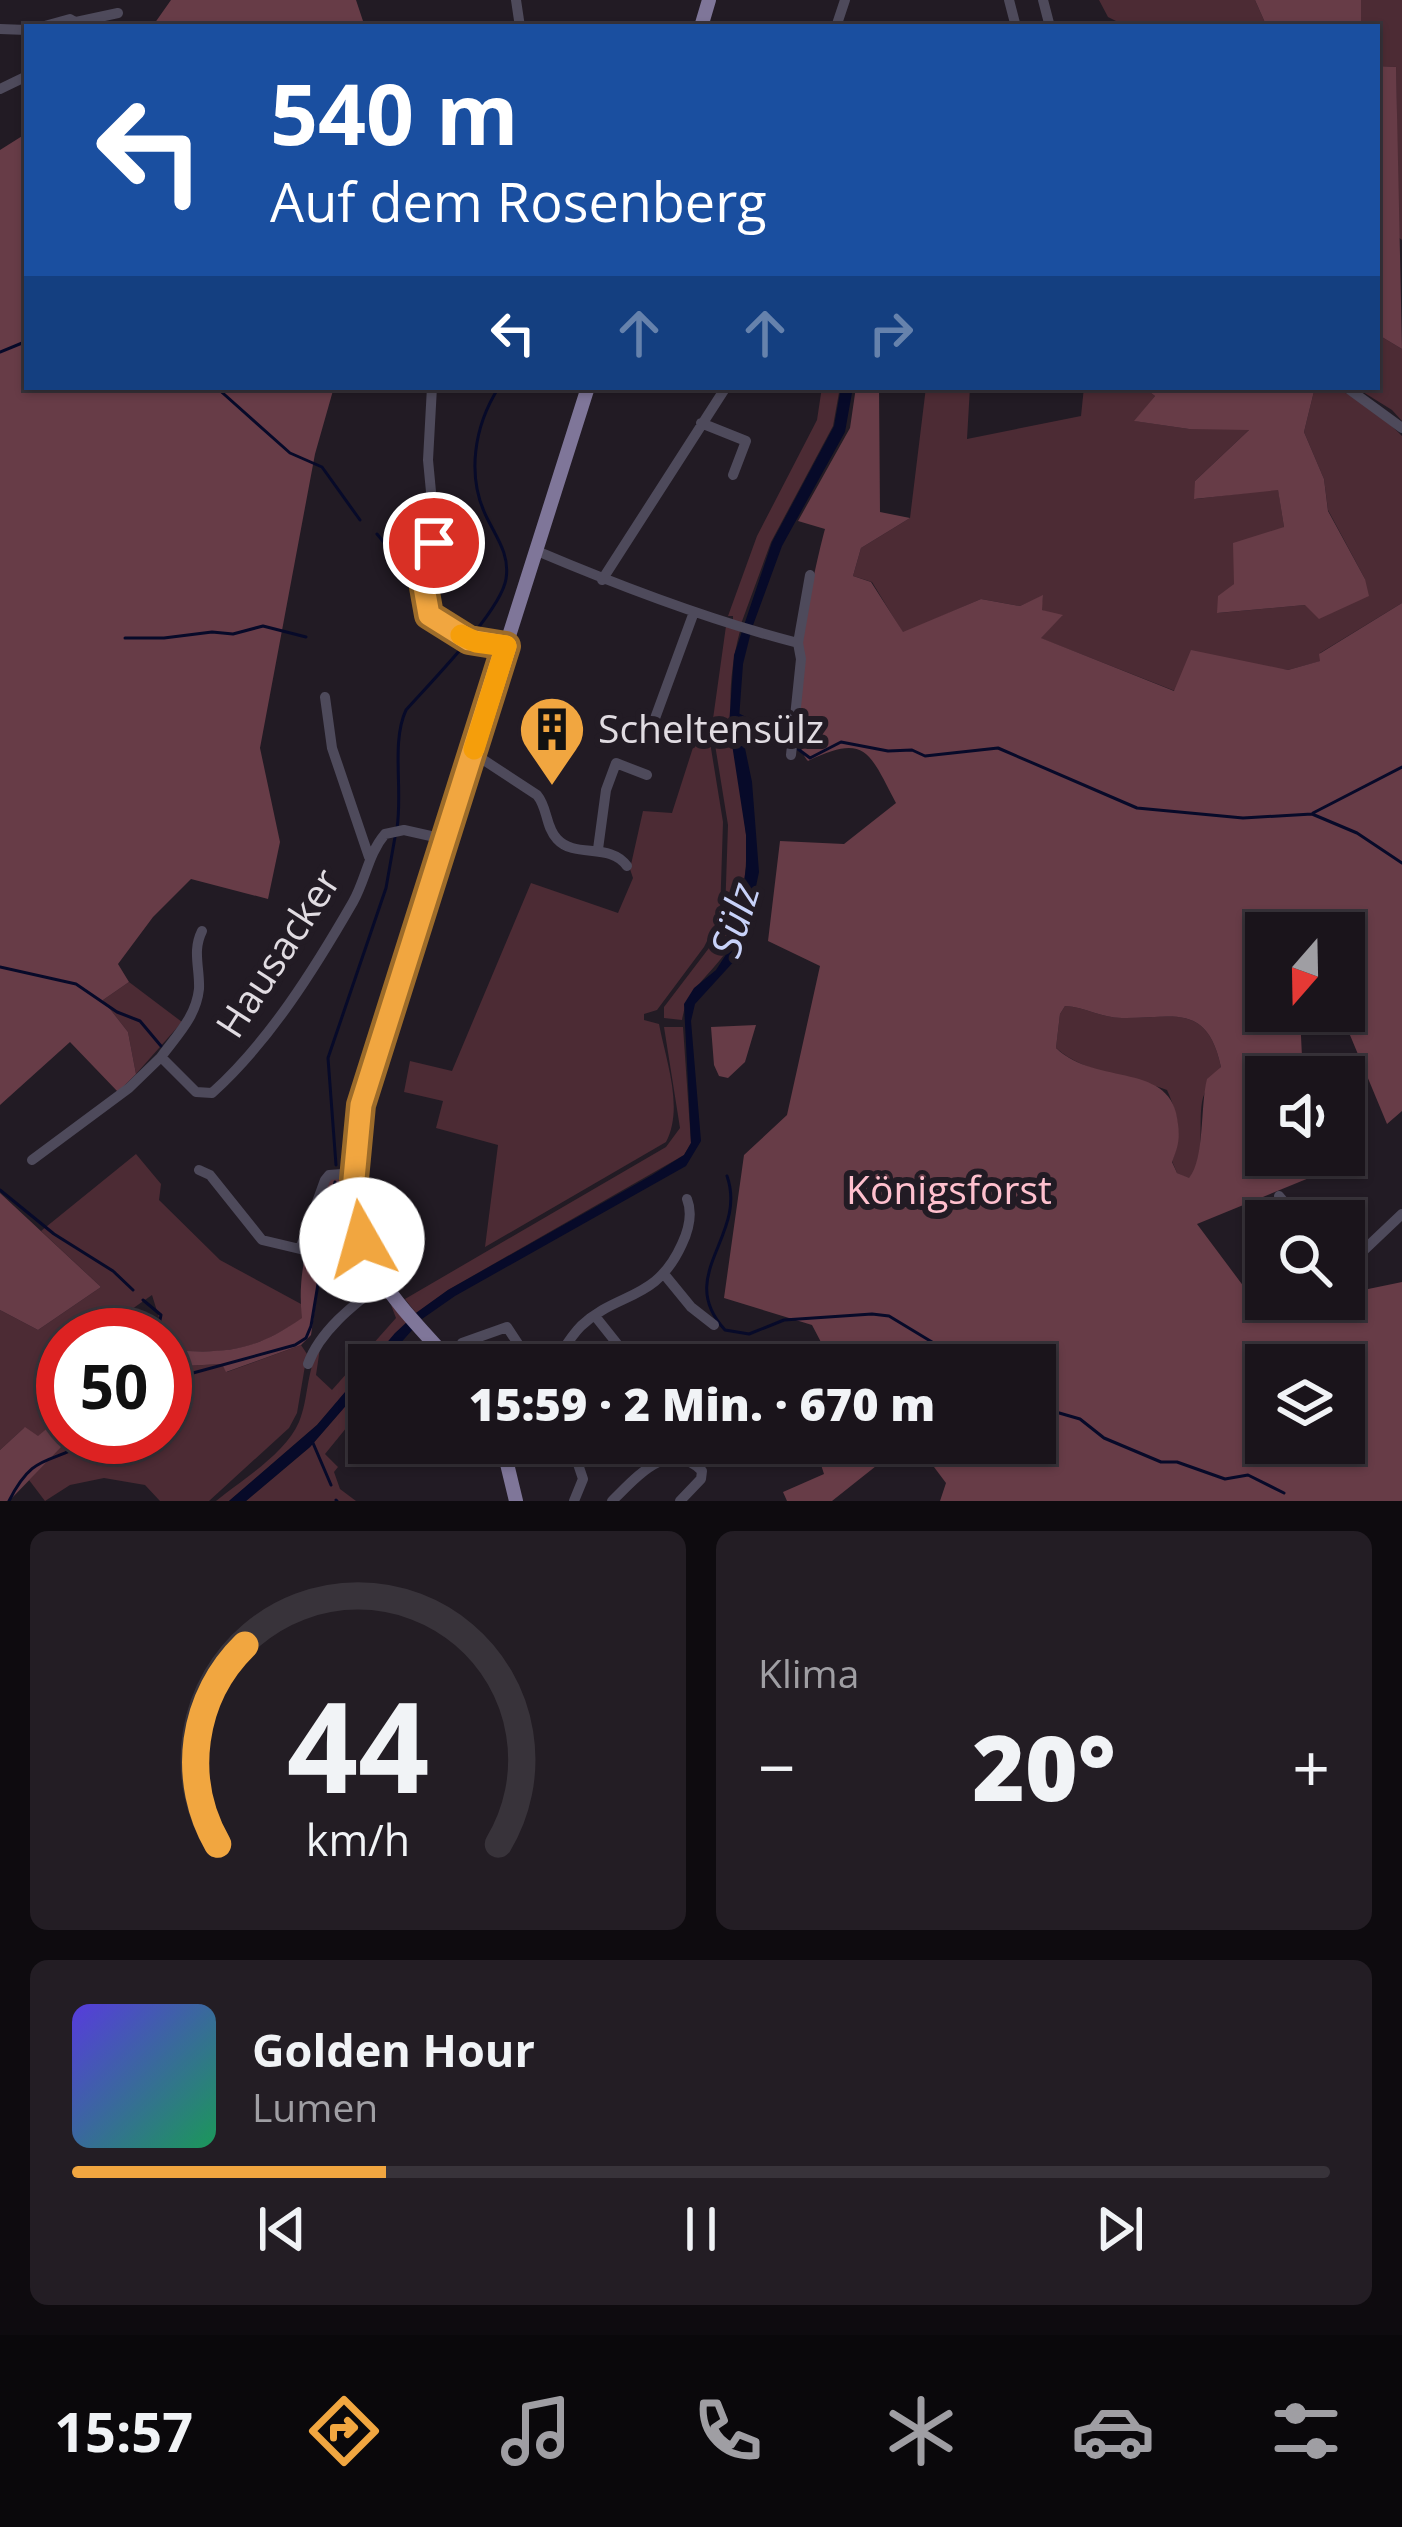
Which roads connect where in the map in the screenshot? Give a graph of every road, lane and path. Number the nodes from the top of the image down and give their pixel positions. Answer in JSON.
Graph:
{"nodes":[{"id":1,"x":118,"y":13,"type":"dead end"},
{"id":2,"x":49,"y":24,"type":"edge"},
{"id":3,"x":78,"y":24,"type":"edge"},
{"id":4,"x":432,"y":390,"type":"edge"},
{"id":5,"x":587,"y":390,"type":"edge"},
{"id":6,"x":724,"y":390,"type":"edge"},
{"id":7,"x":1350,"y":390,"type":"edge"},
{"id":8,"x":701,"y":423,"type":"junction"},
{"id":9,"x":1402,"y":428,"type":"edge"},
{"id":10,"x":733,"y":475,"type":"dead end"},
{"id":11,"x":536,"y":551,"type":"junction"},
{"id":12,"x":809,"y":574,"type":"dead end"},
{"id":13,"x":602,"y":580,"type":"junction"},
{"id":14,"x":694,"y":612,"type":"junction"},
{"id":15,"x":798,"y":644,"type":"junction"},
{"id":16,"x":506,"y":646,"type":"junction"},
{"id":17,"x":325,"y":697,"type":"dead end"},
{"id":18,"x":654,"y":721,"type":"dead end"},
{"id":19,"x":473,"y":753,"type":"junction"},
{"id":20,"x":791,"y":754,"type":"dead end"},
{"id":21,"x":647,"y":775,"type":"dead end"},
{"id":22,"x":444,"y":839,"type":"junction"},
{"id":23,"x":598,"y":849,"type":"junction"},
{"id":24,"x":369,"y":857,"type":"junction"},
{"id":25,"x":627,"y":866,"type":"dead end"},
{"id":26,"x":202,"y":931,"type":"dead end"},
{"id":27,"x":161,"y":1057,"type":"junction"},
{"id":28,"x":32,"y":1160,"type":"dead end"},
{"id":29,"x":199,"y":1170,"type":"dead end"},
{"id":30,"x":355,"y":1173,"type":"junction"},
{"id":31,"x":1279,"y":1196,"type":"dead end"},
{"id":32,"x":687,"y":1198,"type":"dead end"},
{"id":33,"x":1282,"y":1200,"type":"edge"},
{"id":34,"x":1402,"y":1214,"type":"edge"},
{"id":35,"x":1365,"y":1249,"type":"edge"},
{"id":36,"x":664,"y":1274,"type":"junction"},
{"id":37,"x":383,"y":1282,"type":"junction"},
{"id":38,"x":595,"y":1316,"type":"junction"},
{"id":39,"x":714,"y":1325,"type":"dead end"},
{"id":40,"x":462,"y":1343,"type":"dead end"},
{"id":41,"x":435,"y":1344,"type":"edge"},
{"id":42,"x":518,"y":1344,"type":"edge"},
{"id":43,"x":568,"y":1344,"type":"edge"},
{"id":44,"x":617,"y":1344,"type":"edge"},
{"id":45,"x":308,"y":1364,"type":"dead end"},
{"id":46,"x":507,"y":1464,"type":"edge"},
{"id":47,"x":578,"y":1464,"type":"edge"},
{"id":48,"x":652,"y":1464,"type":"edge"},
{"id":49,"x":696,"y":1464,"type":"edge"},
{"id":50,"x":516,"y":1501,"type":"edge"},
{"id":51,"x":574,"y":1501,"type":"edge"},
{"id":52,"x":612,"y":1501,"type":"edge"},
{"id":53,"x":680,"y":1501,"type":"edge"}],
"edges":[{"from":1,"to":3,"type":"street"},
{"from":2,"to":3,"type":"street"},
{"from":4,"to":16,"type":"street"},
{"from":5,"to":11,"type":"main road"},
{"from":6,"to":8,"type":"street"},
{"from":7,"to":9,"type":"street"},
{"from":8,"to":10,"type":"street"},
{"from":8,"to":13,"type":"street"},
{"from":11,"to":13,"type":"street"},
{"from":11,"to":16,"type":"main road"},
{"from":12,"to":15,"type":"street"},
{"from":13,"to":14,"type":"street"},
{"from":14,"to":15,"type":"street"},
{"from":14,"to":18,"type":"street"},
{"from":15,"to":20,"type":"street"},
{"from":16,"to":19,"type":"main road"},
{"from":17,"to":24,"type":"street"},
{"from":19,"to":22,"type":"main road"},
{"from":19,"to":23,"type":"street"},
{"from":21,"to":23,"type":"street"},
{"from":22,"to":24,"type":"street","name":"Hausacker"},
{"from":22,"to":30,"type":"main road"},
{"from":23,"to":25,"type":"street"},
{"from":24,"to":27,"type":"street","name":"Hausacker"},
{"from":26,"to":27,"type":"street","name":"Hausacker"},
{"from":27,"to":28,"type":"street","name":"Hausacker"},
{"from":29,"to":30,"type":"street"},
{"from":30,"to":37,"type":"main road"},
{"from":31,"to":33,"type":"street"},
{"from":32,"to":36,"type":"street"},
{"from":34,"to":35,"type":"street"},
{"from":36,"to":38,"type":"street"},
{"from":36,"to":39,"type":"street"},
{"from":37,"to":41,"type":"main road"},
{"from":37,"to":45,"type":"street"},
{"from":38,"to":43,"type":"street"},
{"from":38,"to":44,"type":"street"},
{"from":40,"to":42,"type":"street"},
{"from":46,"to":50,"type":"main road"},
{"from":47,"to":51,"type":"street"},
{"from":48,"to":52,"type":"street"},
{"from":49,"to":53,"type":"street"}]}
